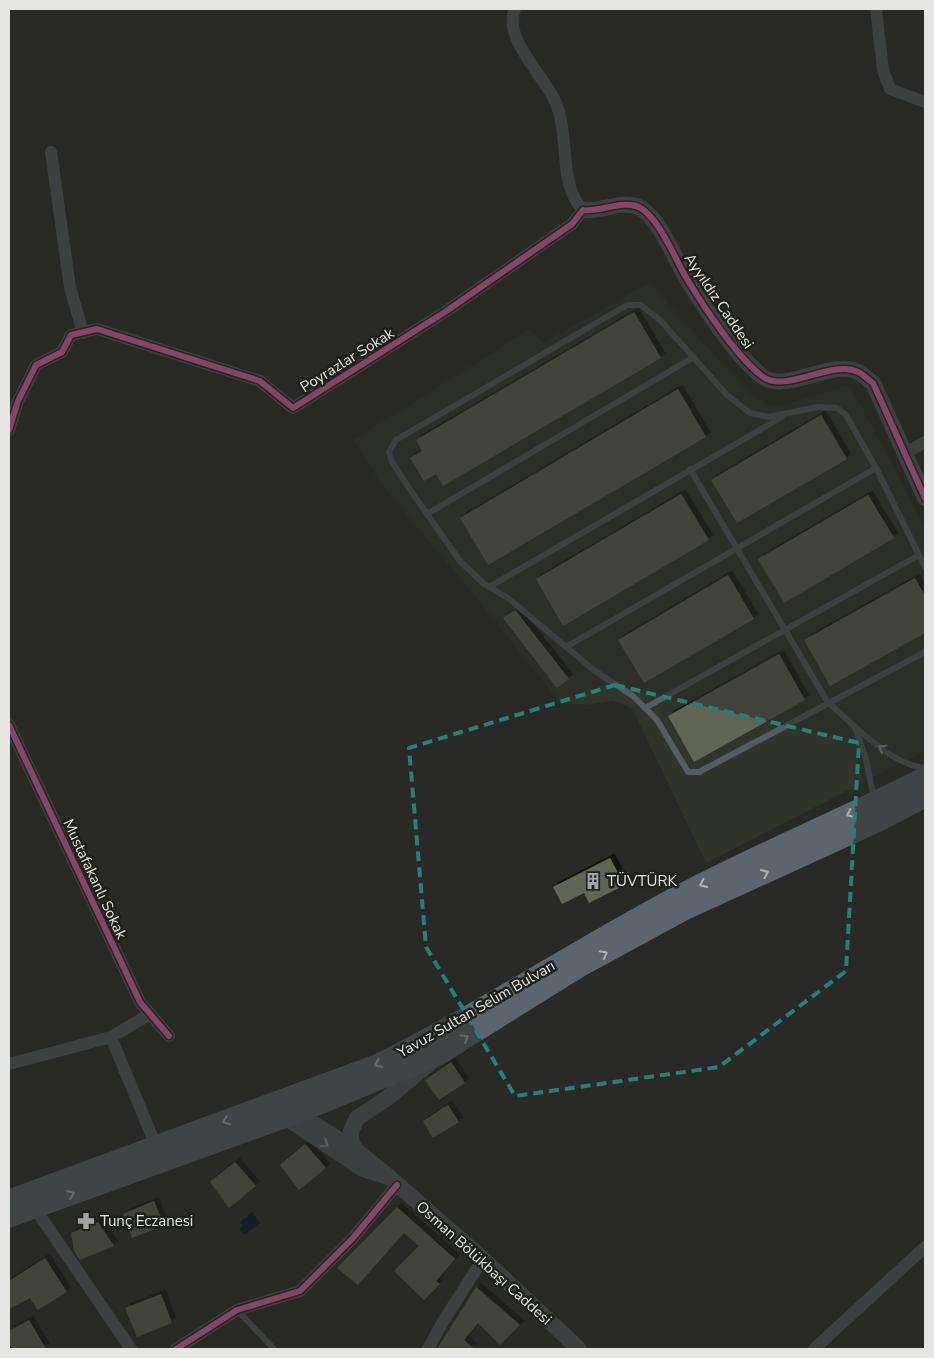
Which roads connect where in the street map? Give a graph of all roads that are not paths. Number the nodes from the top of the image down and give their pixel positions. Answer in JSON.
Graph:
{"nodes":[{"id":1,"x":515,"y":9,"type":"edge"},
{"id":2,"x":876,"y":9,"type":"edge"},
{"id":3,"x":925,"y":102,"type":"edge"},
{"id":4,"x":50,"y":152,"type":"dead end"},
{"id":5,"x":583,"y":210,"type":"junction"},
{"id":6,"x":83,"y":333,"type":"junction"},
{"id":7,"x":694,"y":357,"type":"junction"},
{"id":8,"x":784,"y":416,"type":"junction"},
{"id":9,"x":9,"y":430,"type":"edge"},
{"id":10,"x":925,"y":442,"type":"edge"},
{"id":11,"x":905,"y":453,"type":"junction"},
{"id":12,"x":876,"y":468,"type":"junction"},
{"id":13,"x":690,"y":469,"type":"junction"},
{"id":14,"x":925,"y":498,"type":"edge"},
{"id":15,"x":427,"y":514,"type":"junction"},
{"id":16,"x":737,"y":549,"type":"junction"},
{"id":17,"x":919,"y":555,"type":"junction"},
{"id":18,"x":925,"y":566,"type":"edge"},
{"id":19,"x":489,"y":587,"type":"junction"},
{"id":20,"x":784,"y":631,"type":"junction"},
{"id":21,"x":566,"y":647,"type":"junction"},
{"id":22,"x":925,"y":652,"type":"edge"},
{"id":23,"x":830,"y":704,"type":"junction"},
{"id":24,"x":645,"y":708,"type":"junction"},
{"id":25,"x":9,"y":725,"type":"edge"},
{"id":26,"x":855,"y":727,"type":"junction"},
{"id":27,"x":925,"y":768,"type":"edge"},
{"id":28,"x":925,"y":777,"type":"edge"},
{"id":29,"x":925,"y":797,"type":"edge"},
{"id":30,"x":874,"y":803,"type":"junction"},
{"id":31,"x":150,"y":1014,"type":"junction"},
{"id":32,"x":169,"y":1036,"type":"dead end"},
{"id":33,"x":111,"y":1037,"type":"junction"},
{"id":34,"x":438,"y":1055,"type":"junction"},
{"id":35,"x":9,"y":1064,"type":"edge"},
{"id":36,"x":293,"y":1114,"type":"junction"},
{"id":37,"x":156,"y":1146,"type":"junction"},
{"id":38,"x":357,"y":1151,"type":"junction"},
{"id":39,"x":393,"y":1181,"type":"junction"},
{"id":40,"x":9,"y":1200,"type":"edge"},
{"id":41,"x":34,"y":1208,"type":"junction"},
{"id":42,"x":9,"y":1217,"type":"edge"},
{"id":43,"x":925,"y":1247,"type":"edge"},
{"id":44,"x":483,"y":1259,"type":"junction"},
{"id":45,"x":237,"y":1310,"type":"junction"},
{"id":46,"x":131,"y":1349,"type":"edge"},
{"id":47,"x":176,"y":1349,"type":"edge"},
{"id":48,"x":274,"y":1349,"type":"edge"},
{"id":49,"x":428,"y":1349,"type":"edge"},
{"id":50,"x":580,"y":1349,"type":"edge"},
{"id":51,"x":814,"y":1349,"type":"edge"}],
"edges":[{"from":1,"to":5,"type":"street"},
{"from":2,"to":3,"type":"street"},
{"from":4,"to":6,"type":"street"},
{"from":5,"to":6,"type":"street","name":"Poyrazlar Sokak"},
{"from":5,"to":11,"type":"street","name":"Ayyıldız Caddesi"},
{"from":6,"to":9,"type":"street"},
{"from":7,"to":8,"type":"lane"},
{"from":7,"to":15,"type":"lane"},
{"from":7,"to":15,"type":"lane"},
{"from":8,"to":12,"type":"lane"},
{"from":8,"to":13,"type":"lane"},
{"from":10,"to":11,"type":"street"},
{"from":11,"to":14,"type":"street","name":"Ayyıldız Caddesi"},
{"from":12,"to":16,"type":"lane"},
{"from":12,"to":17,"type":"lane"},
{"from":13,"to":16,"type":"lane"},
{"from":13,"to":19,"type":"lane"},
{"from":15,"to":19,"type":"lane"},
{"from":16,"to":20,"type":"lane"},
{"from":16,"to":21,"type":"lane"},
{"from":17,"to":18,"type":"lane"},
{"from":17,"to":20,"type":"lane"},
{"from":19,"to":21,"type":"lane"},
{"from":20,"to":23,"type":"lane"},
{"from":20,"to":24,"type":"lane"},
{"from":21,"to":24,"type":"lane"},
{"from":22,"to":23,"type":"lane"},
{"from":23,"to":24,"type":"lane"},
{"from":23,"to":26,"type":"lane"},
{"from":25,"to":31,"type":"street","name":"Mustafakanlı Sokak"},
{"from":27,"to":26,"type":"lane","one_way":true},
{"from":26,"to":30,"type":"lane"},
{"from":28,"to":30,"type":"main road","name":"Yavuz Sultan Selim Bulvarı"},
{"from":34,"to":29,"type":"main road","name":"Yavuz Sultan Selim Bulvarı","one_way":true},
{"from":30,"to":37,"type":"main road","name":"Yavuz Sultan Selim Bulvarı","one_way":true},
{"from":31,"to":32,"type":"street","name":"Mustafakanlı Sokak"},
{"from":31,"to":33,"type":"street"},
{"from":33,"to":35,"type":"street"},
{"from":33,"to":37,"type":"street"},
{"from":34,"to":36,"type":"main road","name":"Yavuz Sultan Selim Bulvarı"},
{"from":34,"to":38,"type":"street"},
{"from":36,"to":38,"type":"street","name":"Osman Bölükbaşı Caddesi"},
{"from":36,"to":39,"type":"street","name":"Osman Bölükbaşı Caddesi","one_way":true},
{"from":41,"to":36,"type":"main road","name":"Yavuz Sultan Selim Bulvarı","one_way":true},
{"from":37,"to":40,"type":"main road","name":"Yavuz Sultan Selim Bulvarı"},
{"from":38,"to":39,"type":"street","name":"Osman Bölükbaşı Caddesi"},
{"from":39,"to":44,"type":"street","name":"Osman Bölükbaşı Caddesi"},
{"from":39,"to":45,"type":"street"},
{"from":41,"to":42,"type":"main road","name":"Yavuz Sultan Selim Bulvarı"},
{"from":41,"to":46,"type":"street"},
{"from":43,"to":51,"type":"street"},
{"from":44,"to":49,"type":"street"},
{"from":44,"to":50,"type":"street","name":"Osman Bölükbaşı Caddesi"},
{"from":45,"to":47,"type":"street"},
{"from":45,"to":48,"type":"lane"}]}
